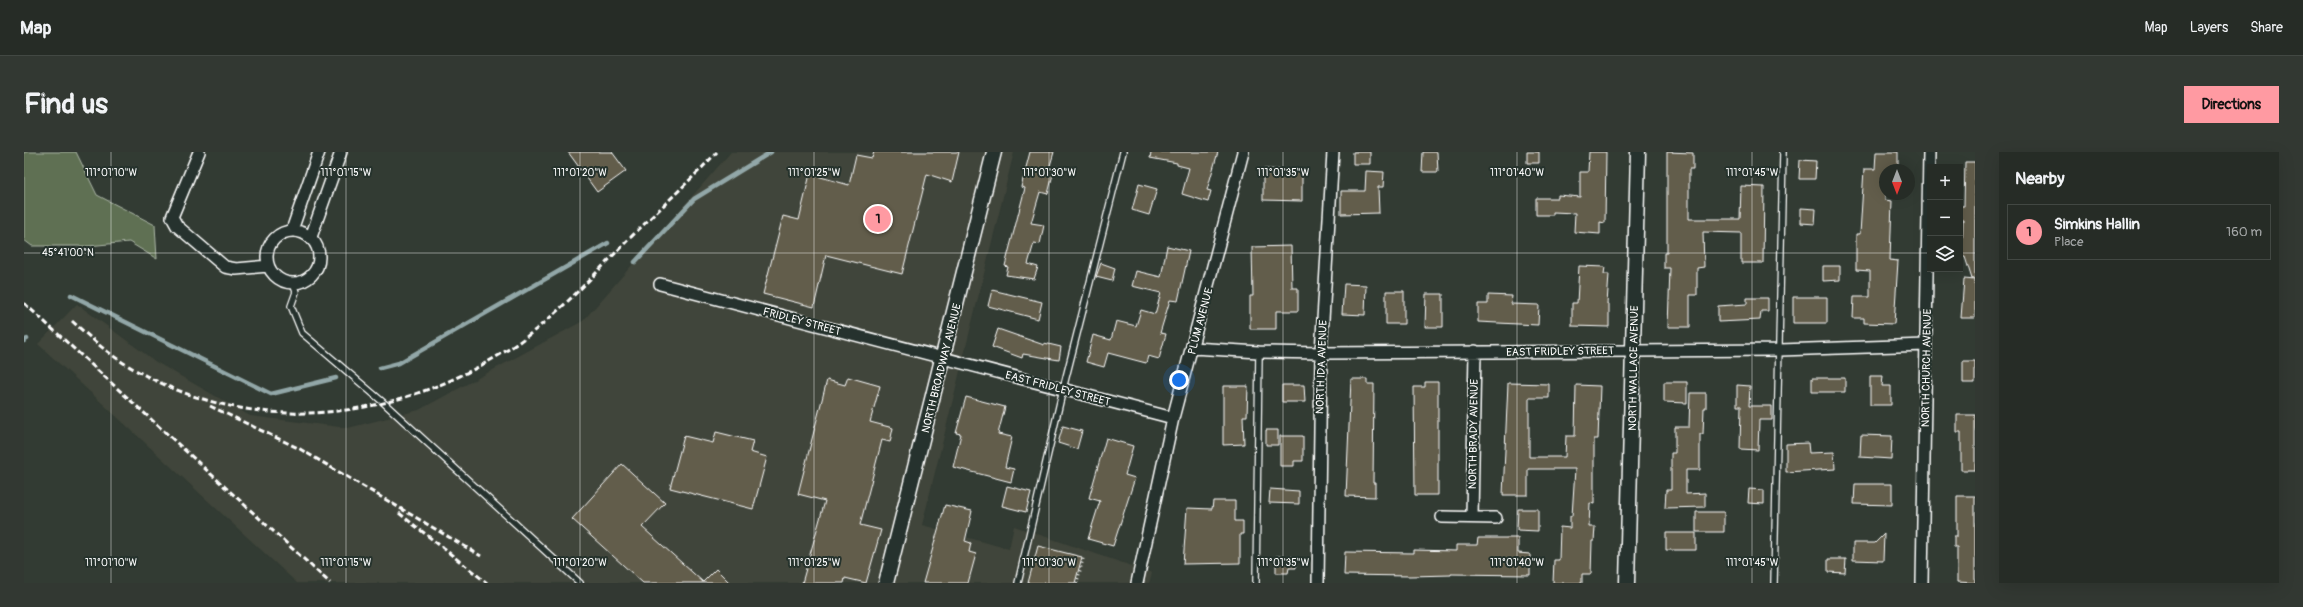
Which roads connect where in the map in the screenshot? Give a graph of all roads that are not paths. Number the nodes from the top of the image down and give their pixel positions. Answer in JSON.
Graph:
{"nodes":[{"id":1,"x":198,"y":152,"type":"edge"},
{"id":2,"x":319,"y":152,"type":"edge"},
{"id":3,"x":341,"y":152,"type":"edge"},
{"id":4,"x":994,"y":152,"type":"edge"},
{"id":5,"x":1123,"y":152,"type":"edge"},
{"id":6,"x":1243,"y":152,"type":"edge"},
{"id":7,"x":1333,"y":152,"type":"edge"},
{"id":8,"x":1638,"y":152,"type":"edge"},
{"id":9,"x":1783,"y":152,"type":"edge"},
{"id":10,"x":1929,"y":152,"type":"edge"},
{"id":11,"x":292,"y":230,"type":"junction"},
{"id":12,"x":311,"y":237,"type":"junction"},
{"id":13,"x":268,"y":266,"type":"junction"},
{"id":14,"x":294,"y":283,"type":"junction"},
{"id":15,"x":660,"y":284,"type":"dead end"},
{"id":16,"x":1926,"y":346,"type":"junction"},
{"id":17,"x":1193,"y":348,"type":"junction"},
{"id":18,"x":1633,"y":350,"type":"junction"},
{"id":19,"x":1780,"y":350,"type":"junction"},
{"id":20,"x":1259,"y":352,"type":"junction"},
{"id":21,"x":1474,"y":352,"type":"junction"},
{"id":22,"x":1321,"y":353,"type":"junction"},
{"id":23,"x":943,"y":358,"type":"junction"},
{"id":24,"x":1063,"y":389,"type":"junction"},
{"id":25,"x":1173,"y":418,"type":"junction"},
{"id":26,"x":1442,"y":517,"type":"dead end"},
{"id":27,"x":1472,"y":517,"type":"junction"},
{"id":28,"x":1496,"y":518,"type":"dead end"},
{"id":29,"x":580,"y":583,"type":"edge"},
{"id":30,"x":886,"y":583,"type":"edge"},
{"id":31,"x":1018,"y":583,"type":"edge"},
{"id":32,"x":1137,"y":583,"type":"edge"},
{"id":33,"x":1256,"y":583,"type":"edge"},
{"id":34,"x":1318,"y":583,"type":"edge"},
{"id":35,"x":1627,"y":583,"type":"edge"},
{"id":36,"x":1774,"y":583,"type":"edge"},
{"id":37,"x":1922,"y":583,"type":"edge"}],
"edges":[{"from":1,"to":13,"type":"street"},
{"from":2,"to":11,"type":"street"},
{"from":3,"to":12,"type":"street"},
{"from":4,"to":23,"type":"street","name":"NORTH BROADWAY AVENUE"},
{"from":5,"to":24,"type":"lane"},
{"from":6,"to":17,"type":"street","name":"PLUM AVENUE"},
{"from":7,"to":22,"type":"street","name":"NORTH IDA AVENUE"},
{"from":8,"to":18,"type":"street","name":"NORTH WALLACE AVENUE"},
{"from":9,"to":19,"type":"lane"},
{"from":10,"to":16,"type":"street","name":"NORTH CHURCH AVENUE"},
{"from":11,"to":12,"type":"street"},
{"from":11,"to":13,"type":"street"},
{"from":12,"to":14,"type":"street"},
{"from":13,"to":14,"type":"street"},
{"from":14,"to":29,"type":"lane"},
{"from":15,"to":23,"type":"street","name":"FRIDLEY STREET"},
{"from":16,"to":19,"type":"street","name":"EAST FRIDLEY STREET"},
{"from":16,"to":37,"type":"street","name":"NORTH CHURCH AVENUE"},
{"from":17,"to":20,"type":"street","name":"EAST FRIDLEY STREET"},
{"from":17,"to":25,"type":"street","name":"PLUM AVENUE"},
{"from":18,"to":19,"type":"street","name":"EAST FRIDLEY STREET"},
{"from":18,"to":21,"type":"street","name":"EAST FRIDLEY STREET"},
{"from":18,"to":35,"type":"street","name":"NORTH WALLACE AVENUE"},
{"from":19,"to":36,"type":"lane"},
{"from":20,"to":22,"type":"street","name":"EAST FRIDLEY STREET"},
{"from":20,"to":33,"type":"lane"},
{"from":21,"to":22,"type":"street","name":"EAST FRIDLEY STREET"},
{"from":21,"to":27,"type":"street","name":"NORTH BRADY AVENUE"},
{"from":22,"to":34,"type":"street","name":"NORTH IDA AVENUE"},
{"from":23,"to":24,"type":"street","name":"EAST FRIDLEY STREET"},
{"from":23,"to":30,"type":"street","name":"NORTH BROADWAY AVENUE"},
{"from":24,"to":25,"type":"street","name":"EAST FRIDLEY STREET"},
{"from":24,"to":31,"type":"lane"},
{"from":25,"to":32,"type":"street","name":"PLUM AVENUE"},
{"from":26,"to":27,"type":"street"},
{"from":27,"to":28,"type":"street"}]}
